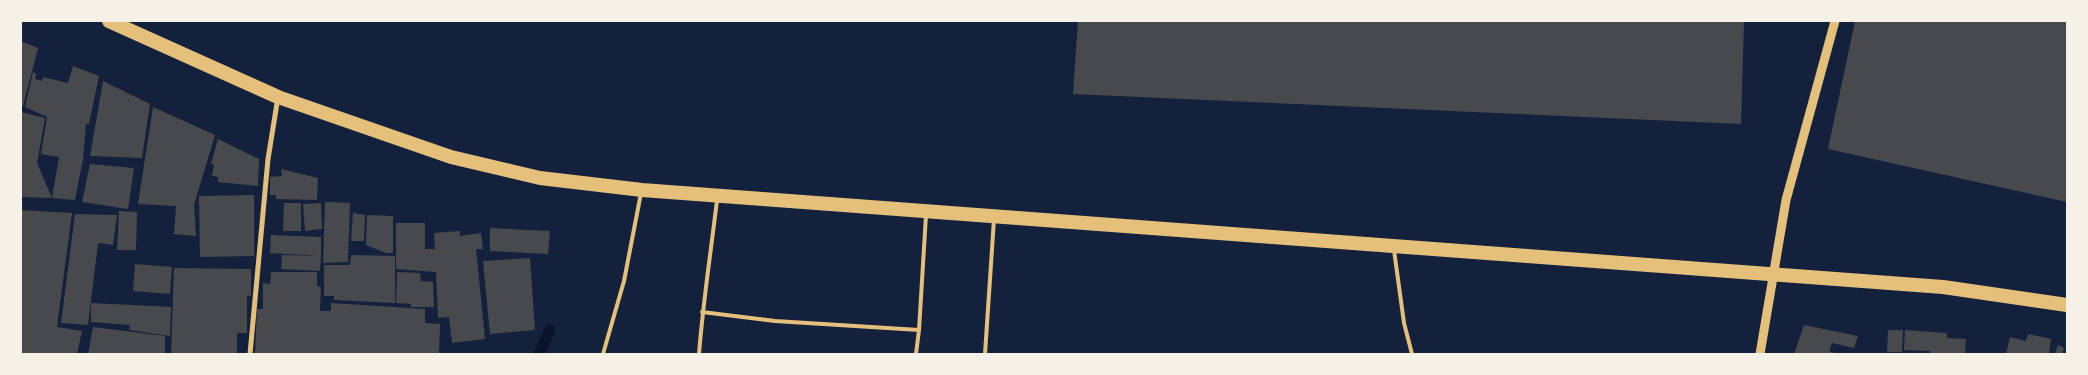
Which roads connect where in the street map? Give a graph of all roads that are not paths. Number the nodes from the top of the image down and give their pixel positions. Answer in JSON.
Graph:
{"nodes":[{"id":1,"x":109,"y":21,"type":"edge"},
{"id":2,"x":1835,"y":21,"type":"edge"},
{"id":3,"x":278,"y":97,"type":"junction"},
{"id":4,"x":642,"y":190,"type":"junction"},
{"id":5,"x":717,"y":196,"type":"junction"},
{"id":6,"x":927,"y":211,"type":"junction"},
{"id":7,"x":994,"y":216,"type":"junction"},
{"id":8,"x":1393,"y":247,"type":"junction"},
{"id":9,"x":1773,"y":276,"type":"junction"},
{"id":10,"x":2067,"y":305,"type":"edge"},
{"id":11,"x":702,"y":312,"type":"junction"},
{"id":12,"x":919,"y":330,"type":"junction"},
{"id":13,"x":250,"y":354,"type":"edge"},
{"id":14,"x":603,"y":354,"type":"edge"},
{"id":15,"x":699,"y":354,"type":"edge"},
{"id":16,"x":916,"y":354,"type":"edge"},
{"id":17,"x":985,"y":354,"type":"edge"},
{"id":18,"x":1412,"y":354,"type":"edge"},
{"id":19,"x":1760,"y":354,"type":"edge"}],
"edges":[{"from":1,"to":3,"type":"highway"},
{"from":2,"to":9,"type":"street"},
{"from":3,"to":4,"type":"highway"},
{"from":3,"to":13,"type":"street"},
{"from":4,"to":5,"type":"highway"},
{"from":4,"to":14,"type":"lane"},
{"from":5,"to":6,"type":"highway"},
{"from":5,"to":11,"type":"lane"},
{"from":6,"to":7,"type":"highway"},
{"from":6,"to":12,"type":"lane"},
{"from":7,"to":8,"type":"highway"},
{"from":7,"to":17,"type":"lane"},
{"from":8,"to":9,"type":"highway"},
{"from":8,"to":18,"type":"lane"},
{"from":9,"to":10,"type":"highway"},
{"from":9,"to":19,"type":"street"},
{"from":11,"to":12,"type":"lane"},
{"from":11,"to":15,"type":"lane"},
{"from":12,"to":16,"type":"lane"}]}
